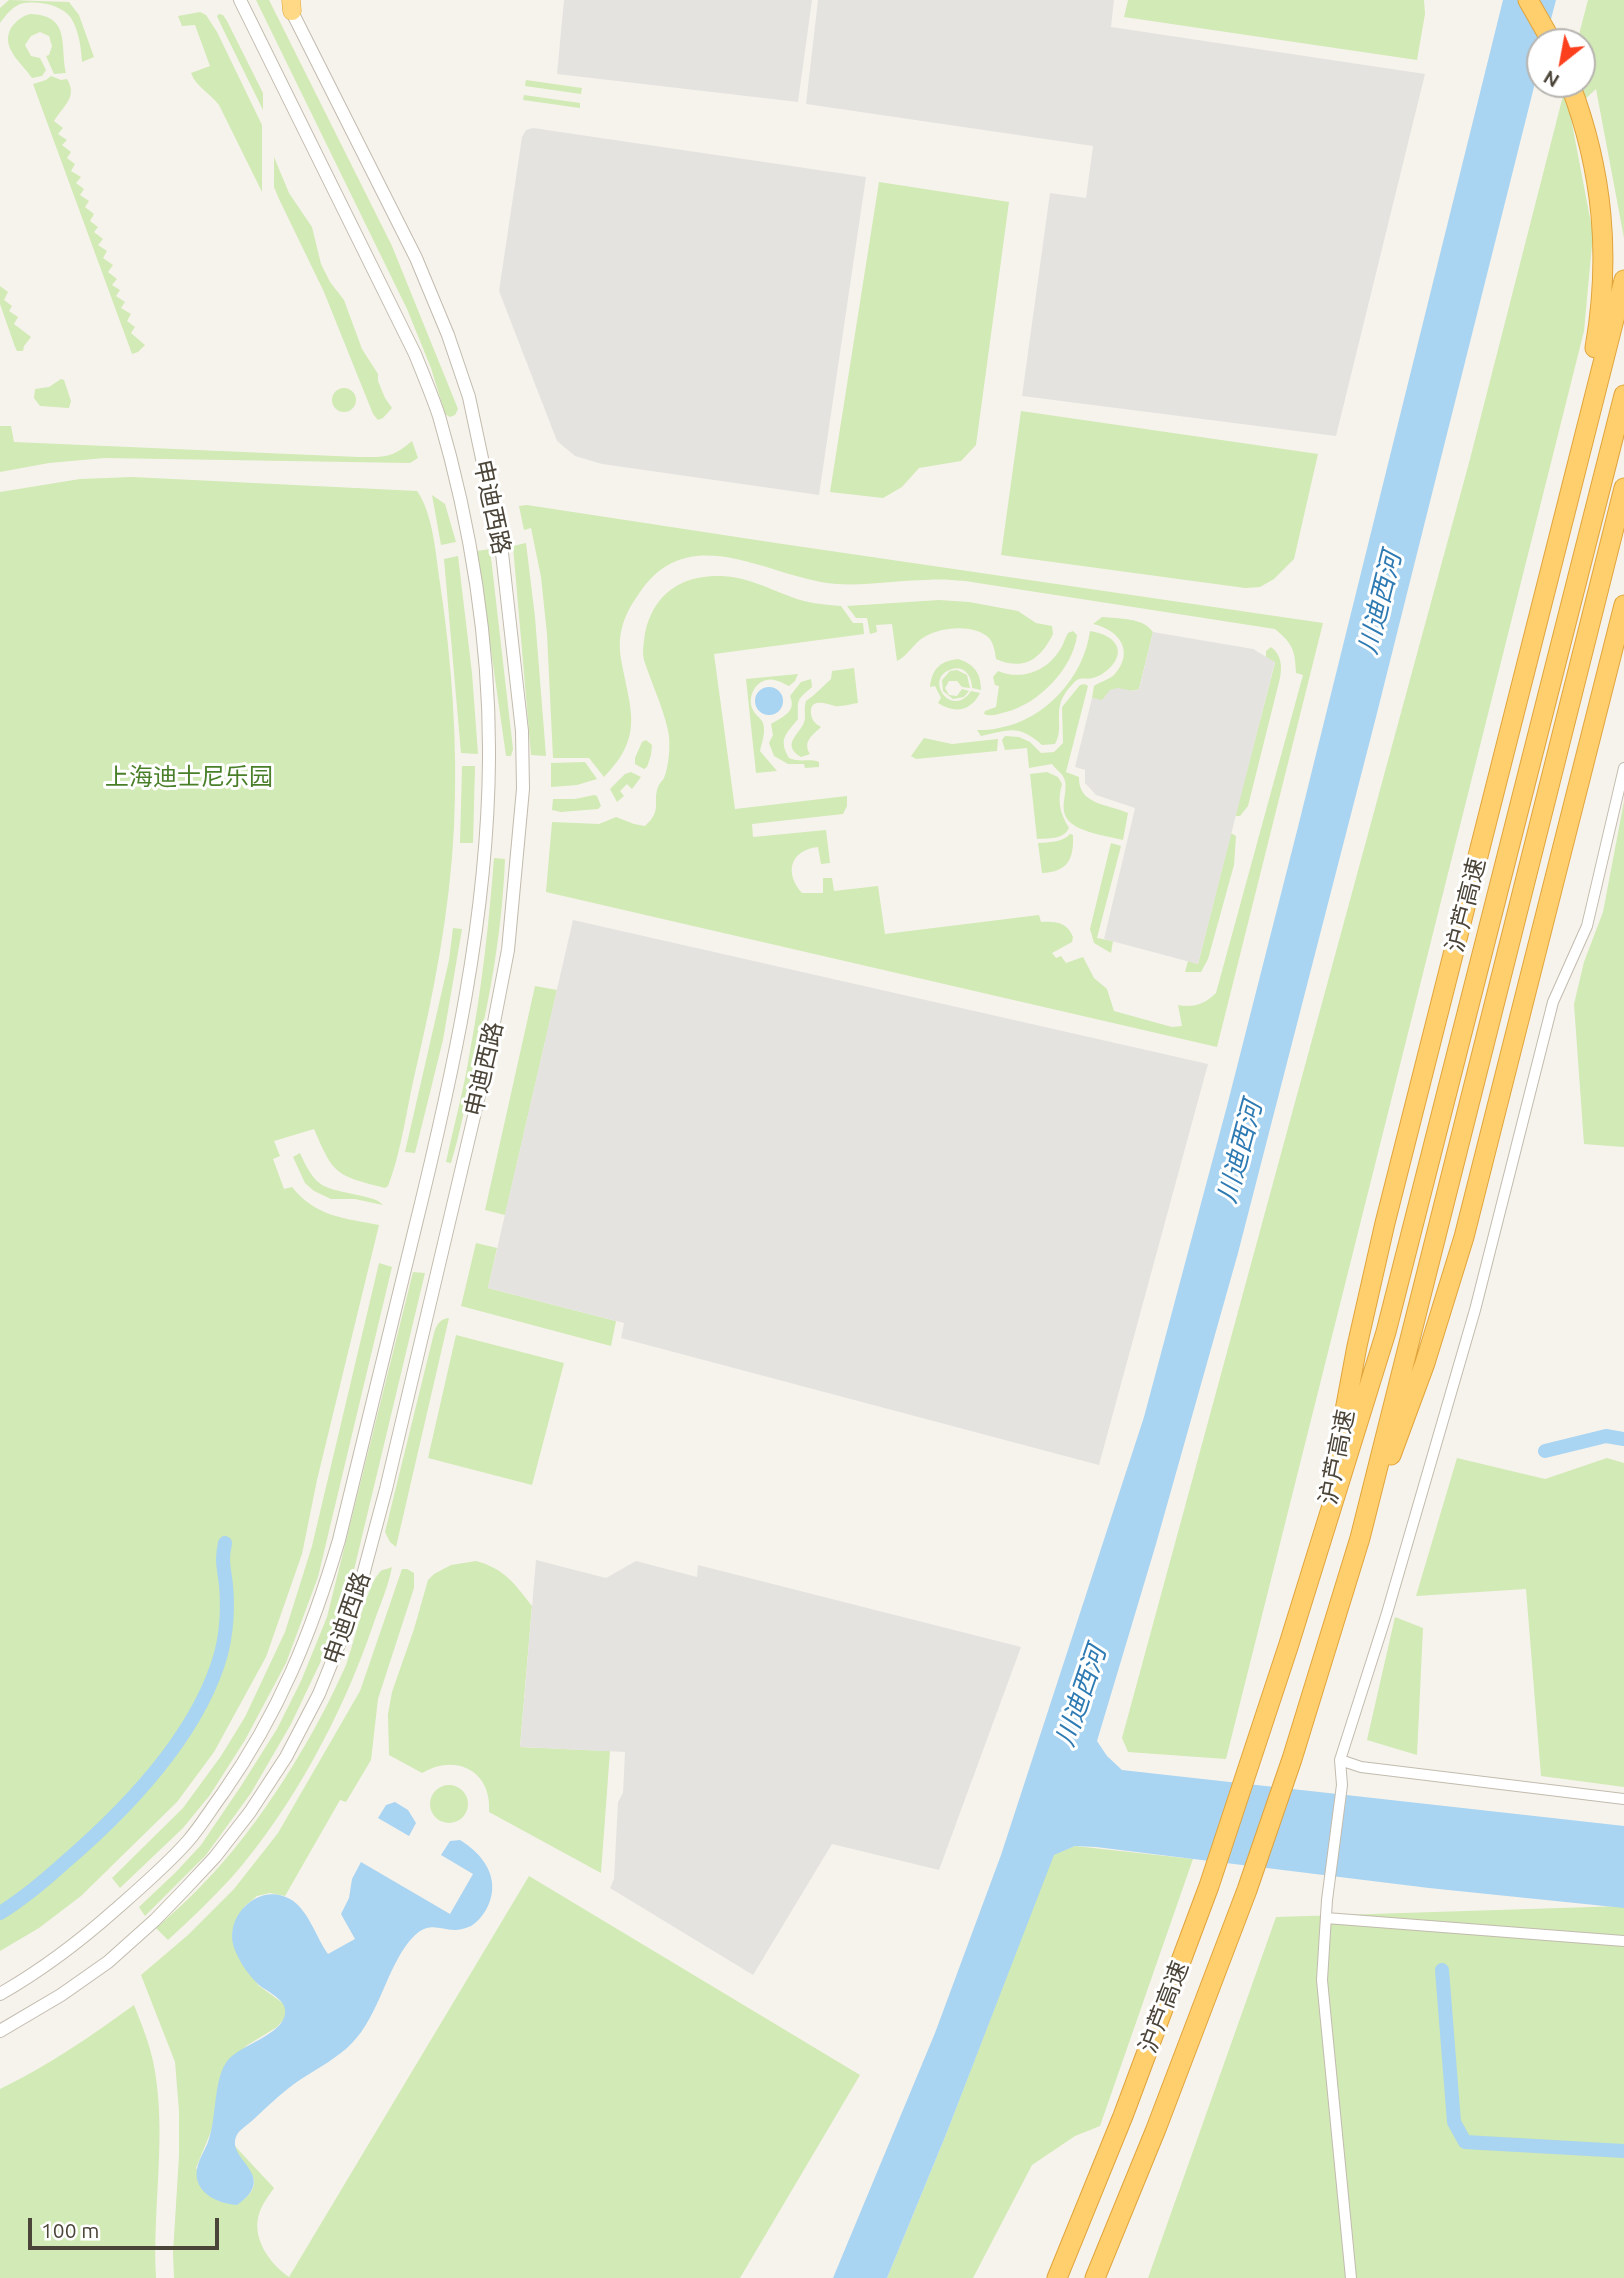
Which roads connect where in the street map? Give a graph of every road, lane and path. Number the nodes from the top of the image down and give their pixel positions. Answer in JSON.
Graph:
{"nodes":[{"id":1,"x":240,"y":0,"type":"edge"},
{"id":2,"x":1528,"y":0,"type":"edge"},
{"id":3,"x":290,"y":4,"type":"edge"},
{"id":4,"x":1544,"y":28,"type":"edge"},
{"id":5,"x":1575,"y":98,"type":"edge"},
{"id":6,"x":1624,"y":280,"type":"edge"},
{"id":7,"x":1624,"y":395,"type":"edge"},
{"id":8,"x":1624,"y":488,"type":"edge"},
{"id":9,"x":1624,"y":605,"type":"edge"},
{"id":10,"x":1624,"y":625,"type":"edge"},
{"id":11,"x":1534,"y":638,"type":"junction"},
{"id":12,"x":1624,"y":768,"type":"edge"},
{"id":13,"x":1572,"y":808,"type":"junction"},
{"id":14,"x":1322,"y":1532,"type":"junction"},
{"id":15,"x":1360,"y":1538,"type":"junction"},
{"id":16,"x":1340,"y":1760,"type":"junction"},
{"id":17,"x":1624,"y":1799,"type":"edge"},
{"id":18,"x":1326,"y":1918,"type":"junction"},
{"id":19,"x":1624,"y":1941,"type":"edge"},
{"id":20,"x":0,"y":1994,"type":"edge"},
{"id":21,"x":1,"y":2031,"type":"edge"},
{"id":22,"x":1057,"y":2278,"type":"edge"},
{"id":23,"x":1095,"y":2278,"type":"edge"},
{"id":24,"x":1351,"y":2278,"type":"edge"}],
"edges":[{"from":1,"to":20,"type":"street","name":"申迪西路"},
{"from":2,"to":4,"type":"highway"},
{"from":3,"to":21,"type":"street","name":"申迪西路"},
{"from":5,"to":11,"type":"highway"},
{"from":6,"to":11,"type":"highway","name":"沪芦高速"},
{"from":7,"to":14,"type":"highway","name":"沪芦高速"},
{"from":8,"to":15,"type":"highway","name":"沪芦高速"},
{"from":9,"to":13,"type":"highway","name":"沪芦高速"},
{"from":10,"to":13,"type":"highway"},
{"from":11,"to":14,"type":"highway","name":"沪芦高速"},
{"from":12,"to":16,"type":"street"},
{"from":13,"to":15,"type":"highway","name":"沪芦高速"},
{"from":14,"to":22,"type":"highway","name":"沪芦高速"},
{"from":15,"to":23,"type":"highway","name":"沪芦高速"},
{"from":16,"to":17,"type":"street"},
{"from":16,"to":18,"type":"street"},
{"from":18,"to":19,"type":"street"},
{"from":18,"to":24,"type":"street"}]}
